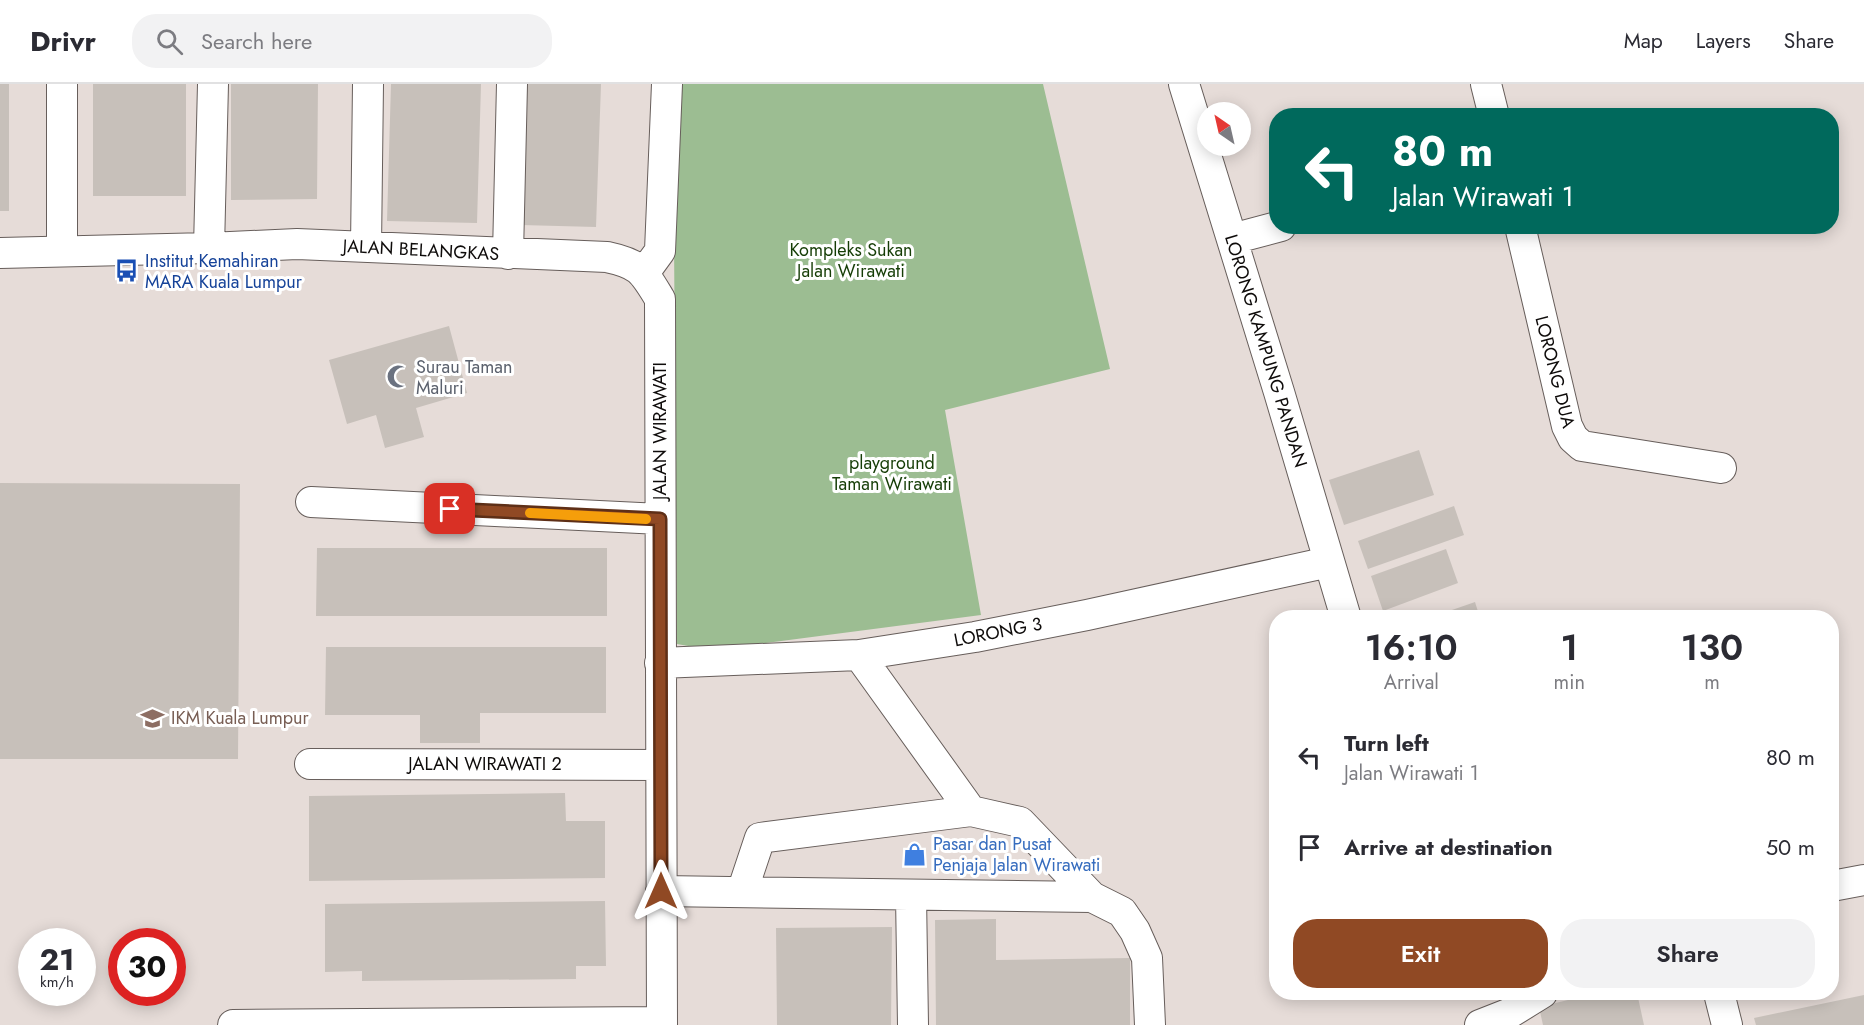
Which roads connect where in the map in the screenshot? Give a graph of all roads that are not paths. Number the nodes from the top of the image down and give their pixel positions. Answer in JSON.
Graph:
{"nodes":[{"id":1,"x":62,"y":84,"type":"edge"},
{"id":2,"x":213,"y":84,"type":"edge"},
{"id":3,"x":368,"y":84,"type":"edge"},
{"id":4,"x":512,"y":84,"type":"edge"},
{"id":5,"x":667,"y":84,"type":"edge"},
{"id":6,"x":1184,"y":84,"type":"edge"},
{"id":7,"x":1486,"y":84,"type":"edge"},
{"id":8,"x":1492,"y":108,"type":"edge"},
{"id":9,"x":1269,"y":229,"type":"edge"},
{"id":10,"x":1522,"y":234,"type":"edge"},
{"id":11,"x":1232,"y":239,"type":"junction"},
{"id":12,"x":366,"y":247,"type":"junction"},
{"id":13,"x":209,"y":248,"type":"junction"},
{"id":14,"x":62,"y":251,"type":"junction"},
{"id":15,"x":0,"y":253,"type":"edge"},
{"id":16,"x":508,"y":254,"type":"junction"},
{"id":17,"x":644,"y":273,"type":"junction"},
{"id":18,"x":1721,"y":468,"type":"dead end"},
{"id":19,"x":311,"y":502,"type":"dead end"},
{"id":20,"x":660,"y":519,"type":"junction"},
{"id":21,"x":1329,"y":562,"type":"junction"},
{"id":22,"x":1344,"y":610,"type":"edge"},
{"id":23,"x":859,"y":655,"type":"junction"},
{"id":24,"x":660,"y":663,"type":"junction"},
{"id":25,"x":310,"y":764,"type":"dead end"},
{"id":26,"x":661,"y":765,"type":"junction"},
{"id":27,"x":971,"y":811,"type":"junction"},
{"id":28,"x":1864,"y":880,"type":"edge"},
{"id":29,"x":1839,"y":885,"type":"edge"},
{"id":30,"x":661,"y":891,"type":"junction"},
{"id":31,"x":742,"y":892,"type":"junction"},
{"id":32,"x":911,"y":894,"type":"junction"},
{"id":33,"x":1092,"y":897,"type":"junction"},
{"id":34,"x":1531,"y":1000,"type":"edge"},
{"id":35,"x":1721,"y":1000,"type":"edge"},
{"id":36,"x":662,"y":1023,"type":"edge"},
{"id":37,"x":233,"y":1025,"type":"edge"},
{"id":38,"x":913,"y":1025,"type":"edge"},
{"id":39,"x":1149,"y":1025,"type":"edge"},
{"id":40,"x":1480,"y":1025,"type":"edge"},
{"id":41,"x":1727,"y":1025,"type":"edge"}],
"edges":[{"from":1,"to":14,"type":"street"},
{"from":2,"to":13,"type":"street"},
{"from":3,"to":12,"type":"street"},
{"from":4,"to":16,"type":"street"},
{"from":5,"to":17,"type":"street"},
{"from":6,"to":11,"type":"street","name":"LORONG KAMPUNG PANDAN"},
{"from":7,"to":8,"type":"street"},
{"from":9,"to":11,"type":"street"},
{"from":10,"to":18,"type":"street","name":"LORONG DUA"},
{"from":11,"to":21,"type":"street","name":"LORONG KAMPUNG PANDAN"},
{"from":12,"to":13,"type":"street","name":"JALAN BELANGKAS"},
{"from":12,"to":16,"type":"street","name":"JALAN BELANGKAS"},
{"from":13,"to":14,"type":"street","name":"JALAN BELANGKAS"},
{"from":14,"to":15,"type":"street","name":"JALAN BELANGKAS"},
{"from":16,"to":17,"type":"street","name":"JALAN BELANGKAS"},
{"from":17,"to":20,"type":"street","name":"JALAN WIRAWATI"},
{"from":19,"to":20,"type":"street"},
{"from":20,"to":24,"type":"street","name":"JALAN WIRAWATI"},
{"from":21,"to":22,"type":"street","name":"LORONG KAMPUNG PANDAN"},
{"from":21,"to":23,"type":"street","name":"LORONG 3"},
{"from":23,"to":24,"type":"street","name":"LORONG 3"},
{"from":23,"to":27,"type":"street"},
{"from":24,"to":26,"type":"street","name":"JALAN WIRAWATI"},
{"from":25,"to":26,"type":"street","name":"JALAN WIRAWATI 2"},
{"from":26,"to":30,"type":"street","name":"JALAN WIRAWATI"},
{"from":27,"to":31,"type":"street"},
{"from":27,"to":33,"type":"street"},
{"from":28,"to":29,"type":"street"},
{"from":30,"to":31,"type":"street"},
{"from":30,"to":36,"type":"street","name":"JALAN WIRAWATI"},
{"from":31,"to":32,"type":"street"},
{"from":32,"to":33,"type":"street"},
{"from":32,"to":38,"type":"street"},
{"from":33,"to":39,"type":"street"},
{"from":34,"to":40,"type":"street"},
{"from":35,"to":41,"type":"street"},
{"from":36,"to":37,"type":"street"}]}
